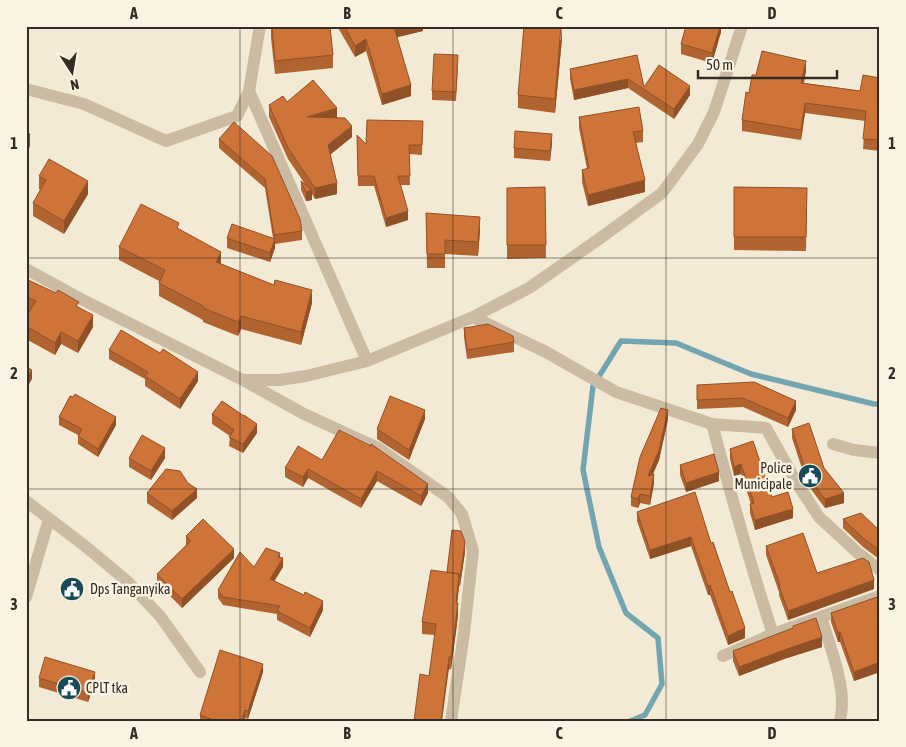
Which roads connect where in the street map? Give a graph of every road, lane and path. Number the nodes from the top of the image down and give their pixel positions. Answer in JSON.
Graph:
{"nodes":[{"id":1,"x":260,"y":26,"type":"edge"},
{"id":2,"x":742,"y":26,"type":"edge"},
{"id":3,"x":26,"y":89,"type":"edge"},
{"id":4,"x":248,"y":91,"type":"junction"},
{"id":5,"x":26,"y":269,"type":"edge"},
{"id":6,"x":473,"y":317,"type":"junction"},
{"id":7,"x":367,"y":361,"type":"junction"},
{"id":8,"x":243,"y":380,"type":"junction"},
{"id":9,"x":712,"y":424,"type":"junction"},
{"id":10,"x":833,"y":444,"type":"dead end"},
{"id":11,"x":880,"y":453,"type":"edge"},
{"id":12,"x":26,"y":501,"type":"edge"},
{"id":13,"x":50,"y":519,"type":"junction"},
{"id":14,"x":880,"y":570,"type":"edge"},
{"id":15,"x":880,"y":596,"type":"edge"},
{"id":16,"x":26,"y":597,"type":"edge"},
{"id":17,"x":821,"y":616,"type":"junction"},
{"id":18,"x":773,"y":634,"type":"junction"},
{"id":19,"x":723,"y":656,"type":"dead end"},
{"id":20,"x":200,"y":672,"type":"dead end"},
{"id":21,"x":451,"y":721,"type":"edge"},
{"id":22,"x":840,"y":721,"type":"edge"}],
"edges":[{"from":1,"to":4,"type":"street"},
{"from":2,"to":6,"type":"street"},
{"from":3,"to":4,"type":"street"},
{"from":4,"to":7,"type":"street"},
{"from":5,"to":8,"type":"street"},
{"from":6,"to":7,"type":"street"},
{"from":6,"to":9,"type":"street"},
{"from":7,"to":8,"type":"street"},
{"from":8,"to":21,"type":"street"},
{"from":9,"to":14,"type":"street"},
{"from":9,"to":18,"type":"street"},
{"from":10,"to":11,"type":"street"},
{"from":12,"to":13,"type":"street"},
{"from":13,"to":16,"type":"street"},
{"from":13,"to":20,"type":"street"},
{"from":15,"to":17,"type":"street"},
{"from":17,"to":18,"type":"street"},
{"from":17,"to":22,"type":"street"},
{"from":18,"to":19,"type":"street"}]}
